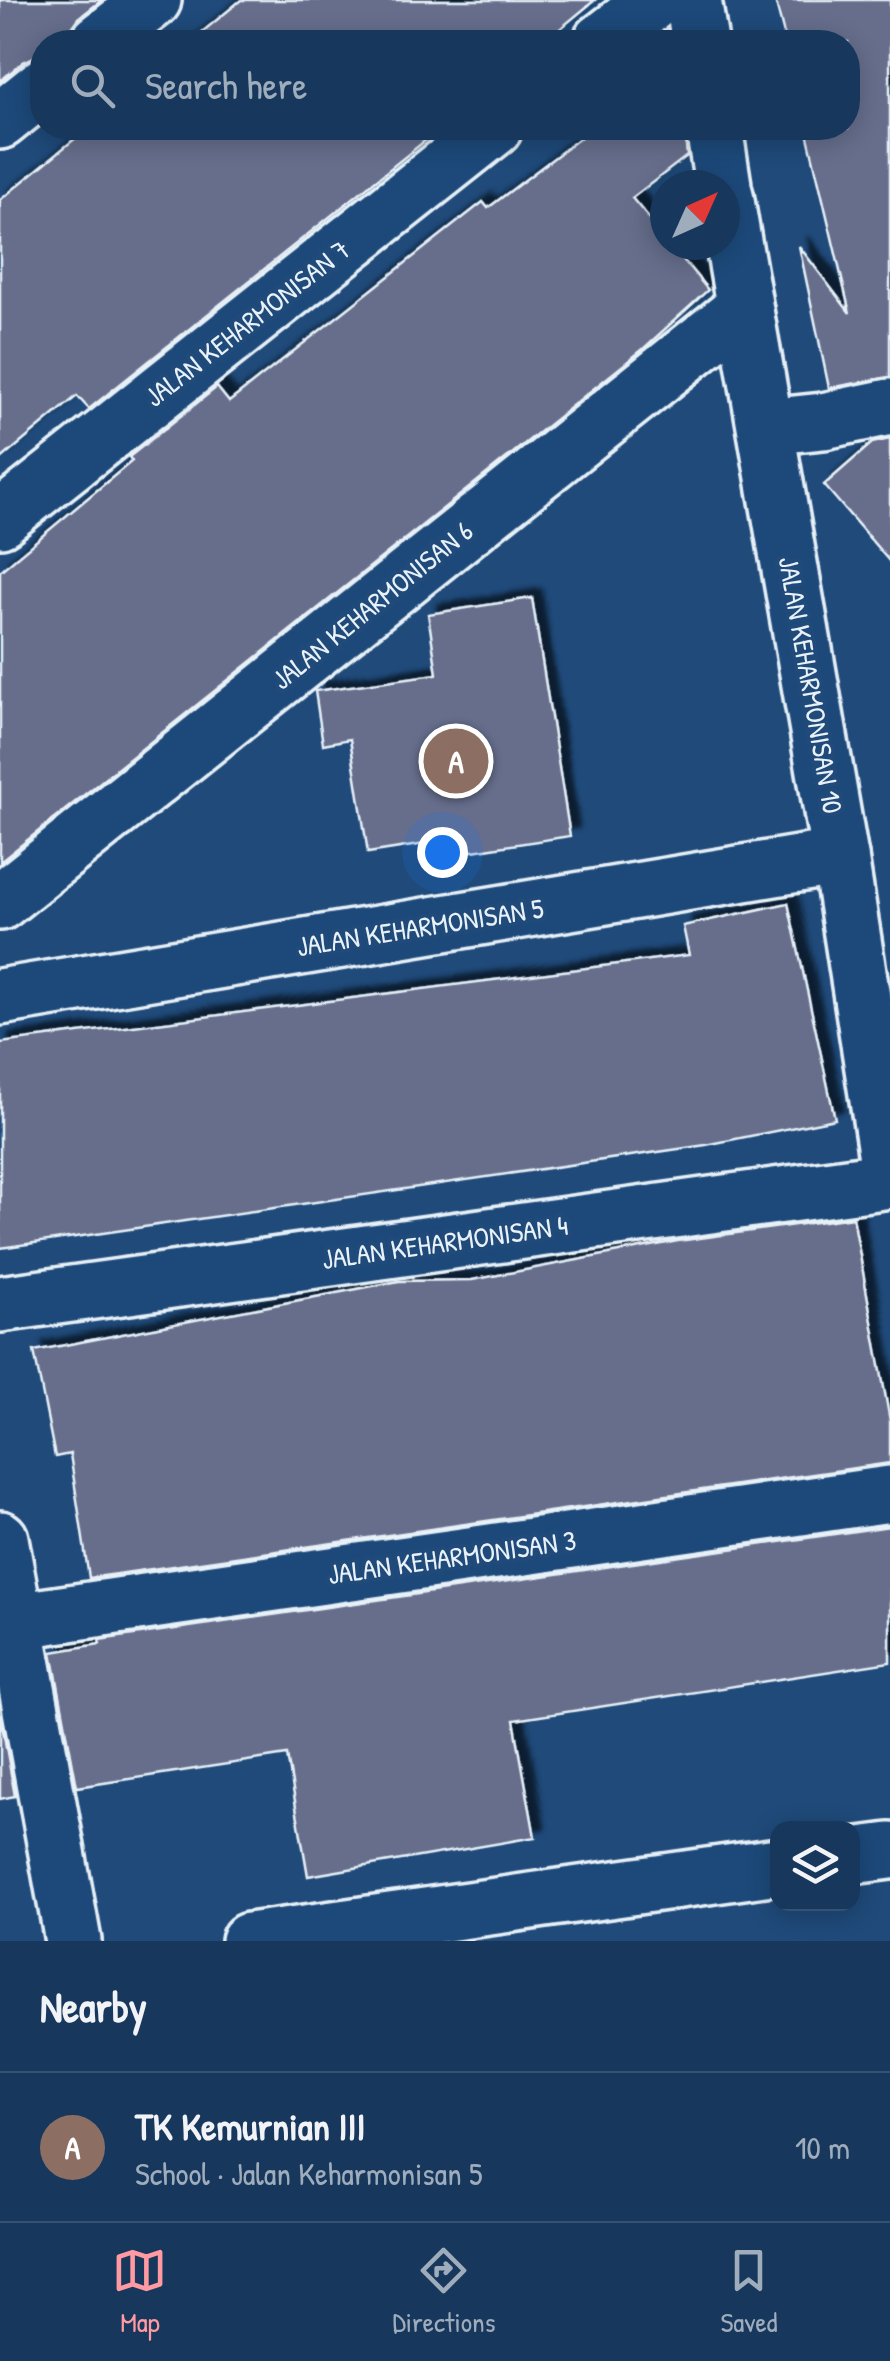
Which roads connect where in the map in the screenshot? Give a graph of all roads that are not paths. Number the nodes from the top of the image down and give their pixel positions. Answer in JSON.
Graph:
{"nodes":[{"id":1,"x":153,"y":0,"type":"edge"},
{"id":2,"x":655,"y":0,"type":"edge"},
{"id":3,"x":693,"y":0,"type":"edge"},
{"id":4,"x":114,"y":30,"type":"edge"},
{"id":5,"x":616,"y":30,"type":"edge"},
{"id":6,"x":698,"y":30,"type":"edge"},
{"id":7,"x":30,"y":97,"type":"edge"},
{"id":8,"x":0,"y":121,"type":"edge"},
{"id":9,"x":479,"y":140,"type":"edge"},
{"id":10,"x":716,"y":140,"type":"edge"},
{"id":11,"x":721,"y":170,"type":"edge"},
{"id":12,"x":735,"y":260,"type":"edge"},
{"id":13,"x":743,"y":309,"type":"junction"},
{"id":14,"x":890,"y":407,"type":"edge"},
{"id":15,"x":766,"y":428,"type":"junction"},
{"id":16,"x":0,"y":518,"type":"edge"},
{"id":17,"x":840,"y":857,"type":"junction"},
{"id":18,"x":0,"y":902,"type":"edge"},
{"id":19,"x":0,"y":996,"type":"edge"},
{"id":20,"x":890,"y":1178,"type":"edge"},
{"id":21,"x":0,"y":1304,"type":"edge"},
{"id":22,"x":890,"y":1494,"type":"edge"},
{"id":23,"x":0,"y":1539,"type":"edge"},
{"id":24,"x":14,"y":1621,"type":"junction"},
{"id":25,"x":890,"y":1850,"type":"edge"},
{"id":26,"x":860,"y":1855,"type":"edge"},
{"id":27,"x":770,"y":1867,"type":"edge"},
{"id":28,"x":73,"y":1941,"type":"edge"},
{"id":29,"x":250,"y":1941,"type":"edge"}],
"edges":[{"from":1,"to":4,"type":"street"},
{"from":2,"to":5,"type":"street"},
{"from":3,"to":6,"type":"street"},
{"from":7,"to":8,"type":"street"},
{"from":9,"to":16,"type":"street","name":"JALAN KEHARMONISAN 7"},
{"from":10,"to":11,"type":"street"},
{"from":12,"to":13,"type":"street","name":"JALAN KEHARMONISAN 10"},
{"from":13,"to":15,"type":"street","name":"JALAN KEHARMONISAN 10"},
{"from":13,"to":18,"type":"street","name":"JALAN KEHARMONISAN 6"},
{"from":14,"to":15,"type":"street"},
{"from":15,"to":17,"type":"street","name":"JALAN KEHARMONISAN 10"},
{"from":17,"to":19,"type":"street","name":"JALAN KEHARMONISAN 5"},
{"from":17,"to":20,"type":"street","name":"JALAN KEHARMONISAN 10"},
{"from":20,"to":21,"type":"street","name":"JALAN KEHARMONISAN 4"},
{"from":22,"to":24,"type":"street","name":"JALAN KEHARMONISAN 3"},
{"from":23,"to":24,"type":"street"},
{"from":24,"to":28,"type":"street"},
{"from":25,"to":26,"type":"street"},
{"from":27,"to":29,"type":"street"}]}
